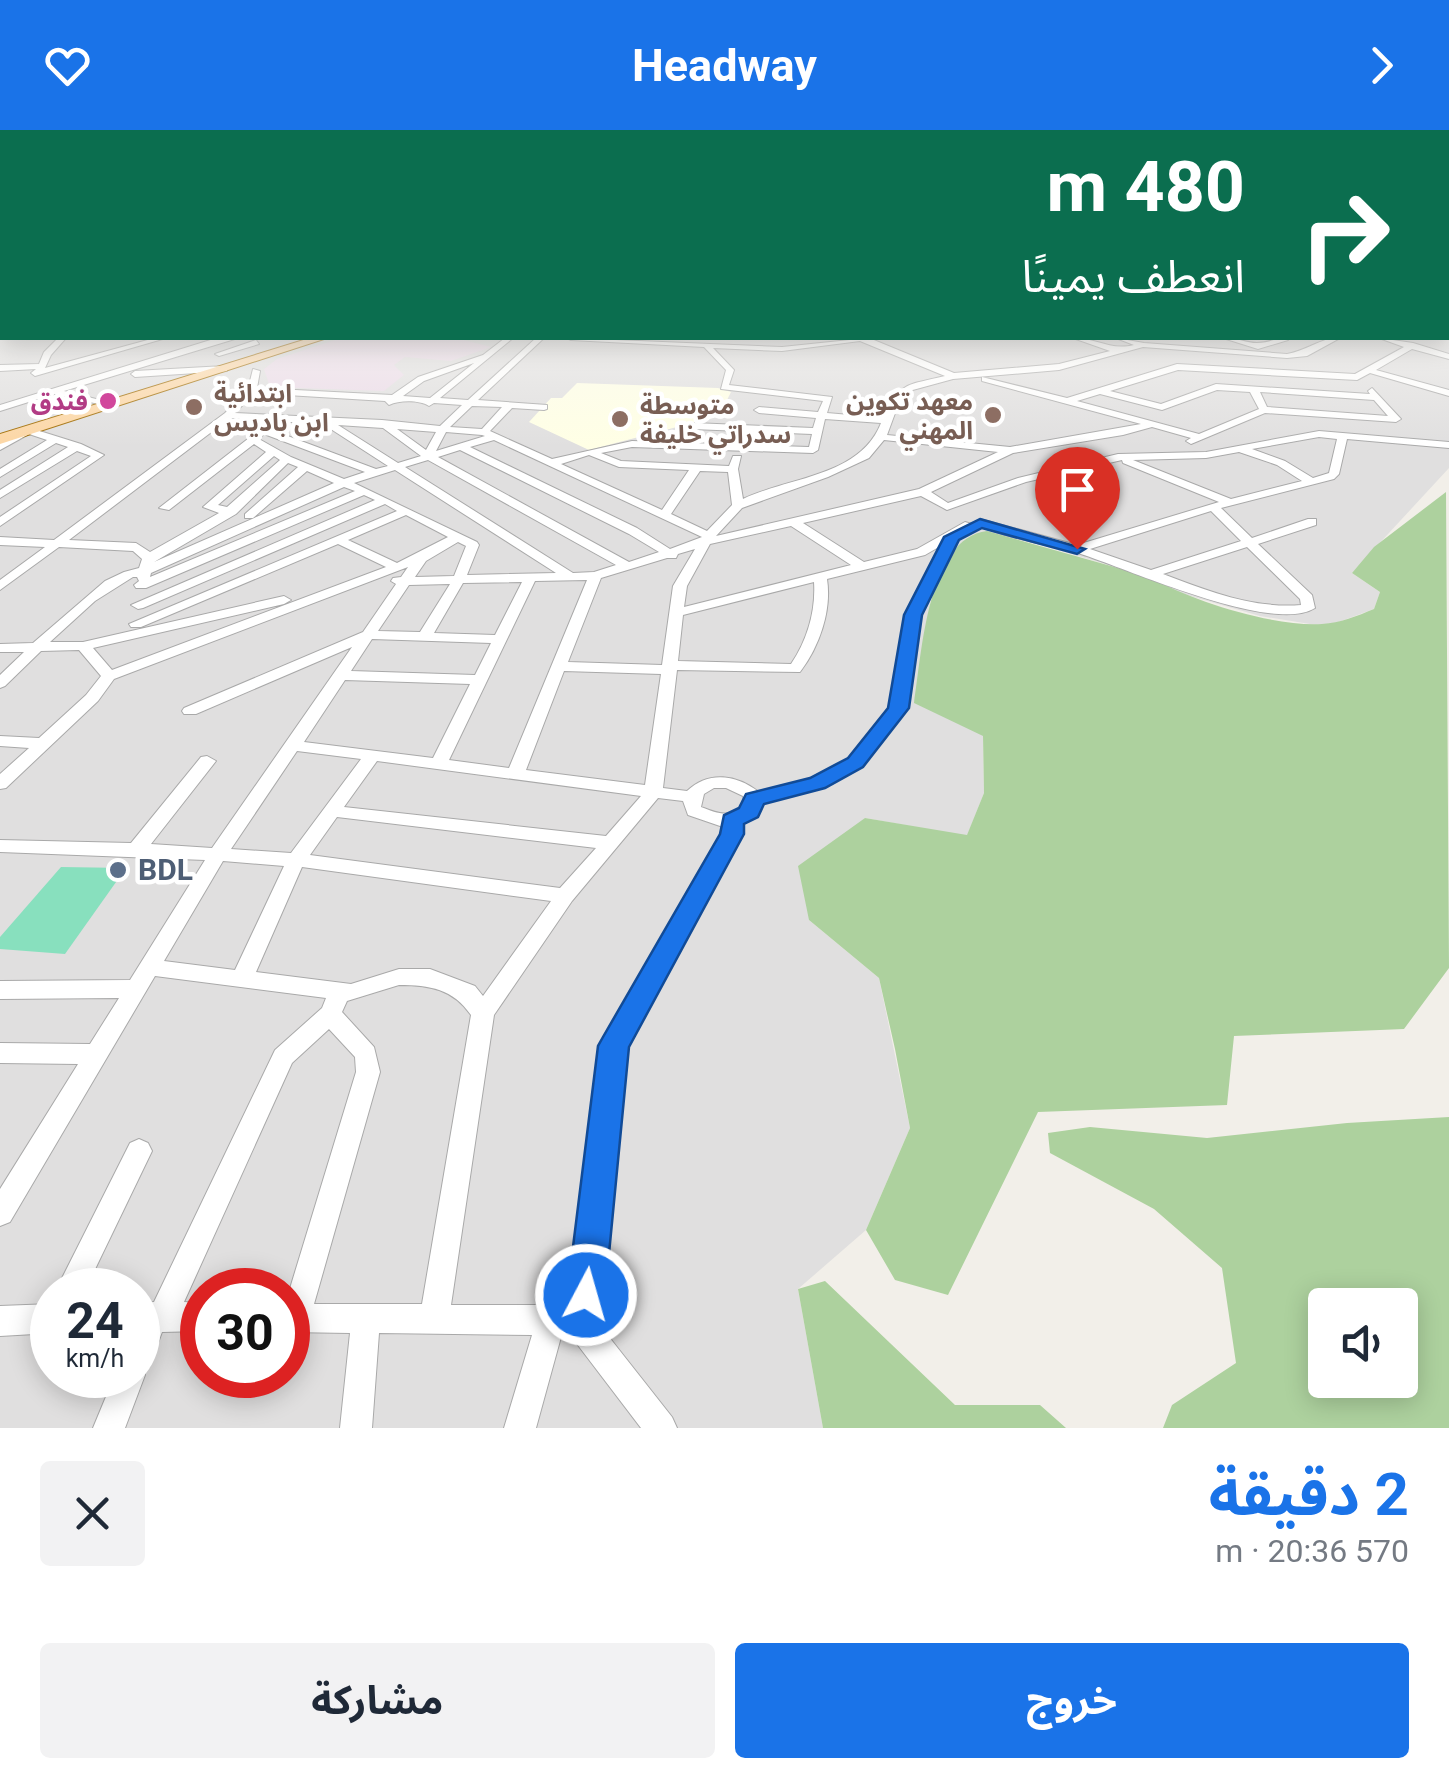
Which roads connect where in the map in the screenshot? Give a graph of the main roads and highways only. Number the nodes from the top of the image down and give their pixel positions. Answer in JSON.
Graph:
{"nodes":[{"id":1,"x":315,"y":340,"type":"edge"},
{"id":2,"x":0,"y":443,"type":"edge"}],
"edges":[{"from":1,"to":2,"type":"main road"}]}
